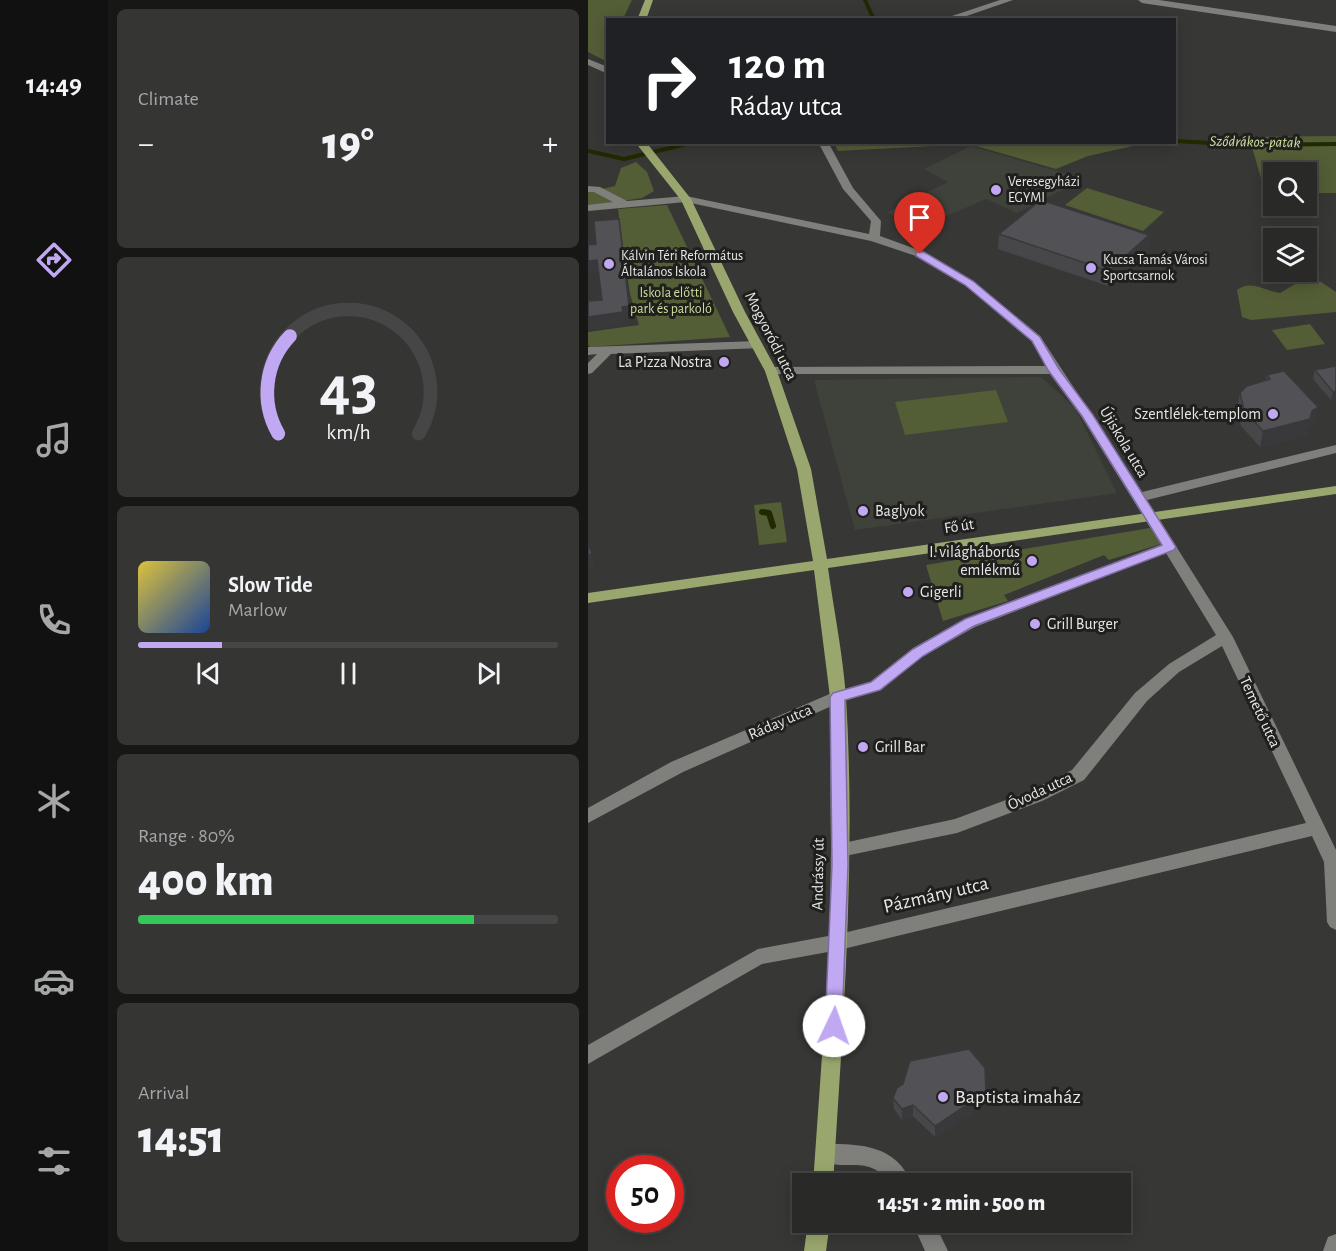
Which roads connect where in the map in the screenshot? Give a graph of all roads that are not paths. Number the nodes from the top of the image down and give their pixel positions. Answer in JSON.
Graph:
{"nodes":[{"id":1,"x":649,"y":0,"type":"edge"},
{"id":2,"x":1009,"y":0,"type":"edge"},
{"id":3,"x":1142,"y":0,"type":"edge"},
{"id":4,"x":642,"y":18,"type":"edge"},
{"id":5,"x":950,"y":18,"type":"edge"},
{"id":6,"x":1336,"y":29,"type":"edge"},
{"id":7,"x":588,"y":62,"type":"edge"},
{"id":8,"x":593,"y":69,"type":"edge"},
{"id":9,"x":824,"y":144,"type":"edge"},
{"id":10,"x":646,"y":150,"type":"edge"},
{"id":11,"x":588,"y":189,"type":"edge"},
{"id":12,"x":686,"y":199,"type":"junction"},
{"id":13,"x":626,"y":205,"type":"junction"},
{"id":14,"x":588,"y":208,"type":"edge"},
{"id":15,"x":874,"y":238,"type":"junction"},
{"id":16,"x":757,"y":345,"type":"junction"},
{"id":17,"x":588,"y":351,"type":"edge"},
{"id":18,"x":607,"y":351,"type":"junction"},
{"id":19,"x":588,"y":370,"type":"edge"},
{"id":20,"x":1054,"y":370,"type":"junction"},
{"id":21,"x":771,"y":371,"type":"junction"},
{"id":22,"x":1336,"y":449,"type":"edge"},
{"id":23,"x":1336,"y":490,"type":"edge"},
{"id":24,"x":1137,"y":498,"type":"junction"},
{"id":25,"x":1149,"y":515,"type":"junction"},
{"id":26,"x":1169,"y":547,"type":"junction"},
{"id":27,"x":820,"y":566,"type":"junction"},
{"id":28,"x":588,"y":598,"type":"edge"},
{"id":29,"x":1225,"y":637,"type":"junction"},
{"id":30,"x":838,"y":697,"type":"junction"},
{"id":31,"x":588,"y":816,"type":"edge"},
{"id":32,"x":1315,"y":828,"type":"junction"},
{"id":33,"x":840,"y":850,"type":"junction"},
{"id":34,"x":1335,"y":862,"type":"edge"},
{"id":35,"x":1336,"y":922,"type":"edge"},
{"id":36,"x":838,"y":942,"type":"junction"},
{"id":37,"x":588,"y":1055,"type":"edge"},
{"id":38,"x":826,"y":1154,"type":"junction"},
{"id":39,"x":824,"y":1173,"type":"edge"},
{"id":40,"x":896,"y":1173,"type":"edge"},
{"id":41,"x":817,"y":1233,"type":"edge"},
{"id":42,"x":928,"y":1233,"type":"edge"},
{"id":43,"x":1336,"y":1245,"type":"edge"},
{"id":44,"x":815,"y":1251,"type":"edge"},
{"id":45,"x":937,"y":1251,"type":"edge"},
{"id":46,"x":1334,"y":1251,"type":"edge"}],
"edges":[{"from":1,"to":4,"type":"main road"},
{"from":2,"to":5,"type":"street"},
{"from":3,"to":6,"type":"street"},
{"from":7,"to":8,"type":"street"},
{"from":9,"to":15,"type":"street"},
{"from":10,"to":12,"type":"main road","name":"Mogyoródi utca"},
{"from":11,"to":13,"type":"street"},
{"from":12,"to":13,"type":"street","name":"Újiskola utca"},
{"from":12,"to":15,"type":"street","name":"Újiskola utca"},
{"from":12,"to":16,"type":"main road","name":"Mogyoródi utca"},
{"from":13,"to":14,"type":"street","name":"Újiskola utca"},
{"from":15,"to":20,"type":"street","name":"Újiskola utca"},
{"from":16,"to":18,"type":"street"},
{"from":16,"to":21,"type":"main road","name":"Mogyoródi utca"},
{"from":17,"to":18,"type":"street"},
{"from":18,"to":19,"type":"street"},
{"from":20,"to":21,"type":"street"},
{"from":20,"to":24,"type":"street","name":"Újiskola utca"},
{"from":21,"to":27,"type":"main road","name":"Mogyoródi utca"},
{"from":22,"to":24,"type":"street"},
{"from":23,"to":25,"type":"main road","name":"Fő út"},
{"from":24,"to":25,"type":"street","name":"Újiskola utca"},
{"from":25,"to":26,"type":"street","name":"Temető utca"},
{"from":25,"to":27,"type":"main road","name":"Fő út"},
{"from":26,"to":29,"type":"street","name":"Temető utca"},
{"from":26,"to":30,"type":"street","name":"Ráday utca"},
{"from":27,"to":28,"type":"main road","name":"Fő út"},
{"from":27,"to":30,"type":"main road","name":"Andrássy út"},
{"from":29,"to":32,"type":"street","name":"Temető utca"},
{"from":29,"to":33,"type":"street","name":"Óvoda utca"},
{"from":30,"to":31,"type":"street","name":"Ráday utca"},
{"from":30,"to":33,"type":"main road","name":"Andrássy út"},
{"from":32,"to":34,"type":"street","name":"Temető utca"},
{"from":32,"to":36,"type":"street","name":"Pázmány utca"},
{"from":33,"to":36,"type":"main road","name":"Andrássy út"},
{"from":34,"to":35,"type":"street","name":"Temető utca"},
{"from":36,"to":37,"type":"street","name":"Pázmány utca"},
{"from":36,"to":38,"type":"main road","name":"Andrássy út"},
{"from":38,"to":39,"type":"main road","name":"Andrássy út"},
{"from":38,"to":40,"type":"street"},
{"from":41,"to":44,"type":"main road"},
{"from":42,"to":45,"type":"street"},
{"from":43,"to":46,"type":"street"}]}
